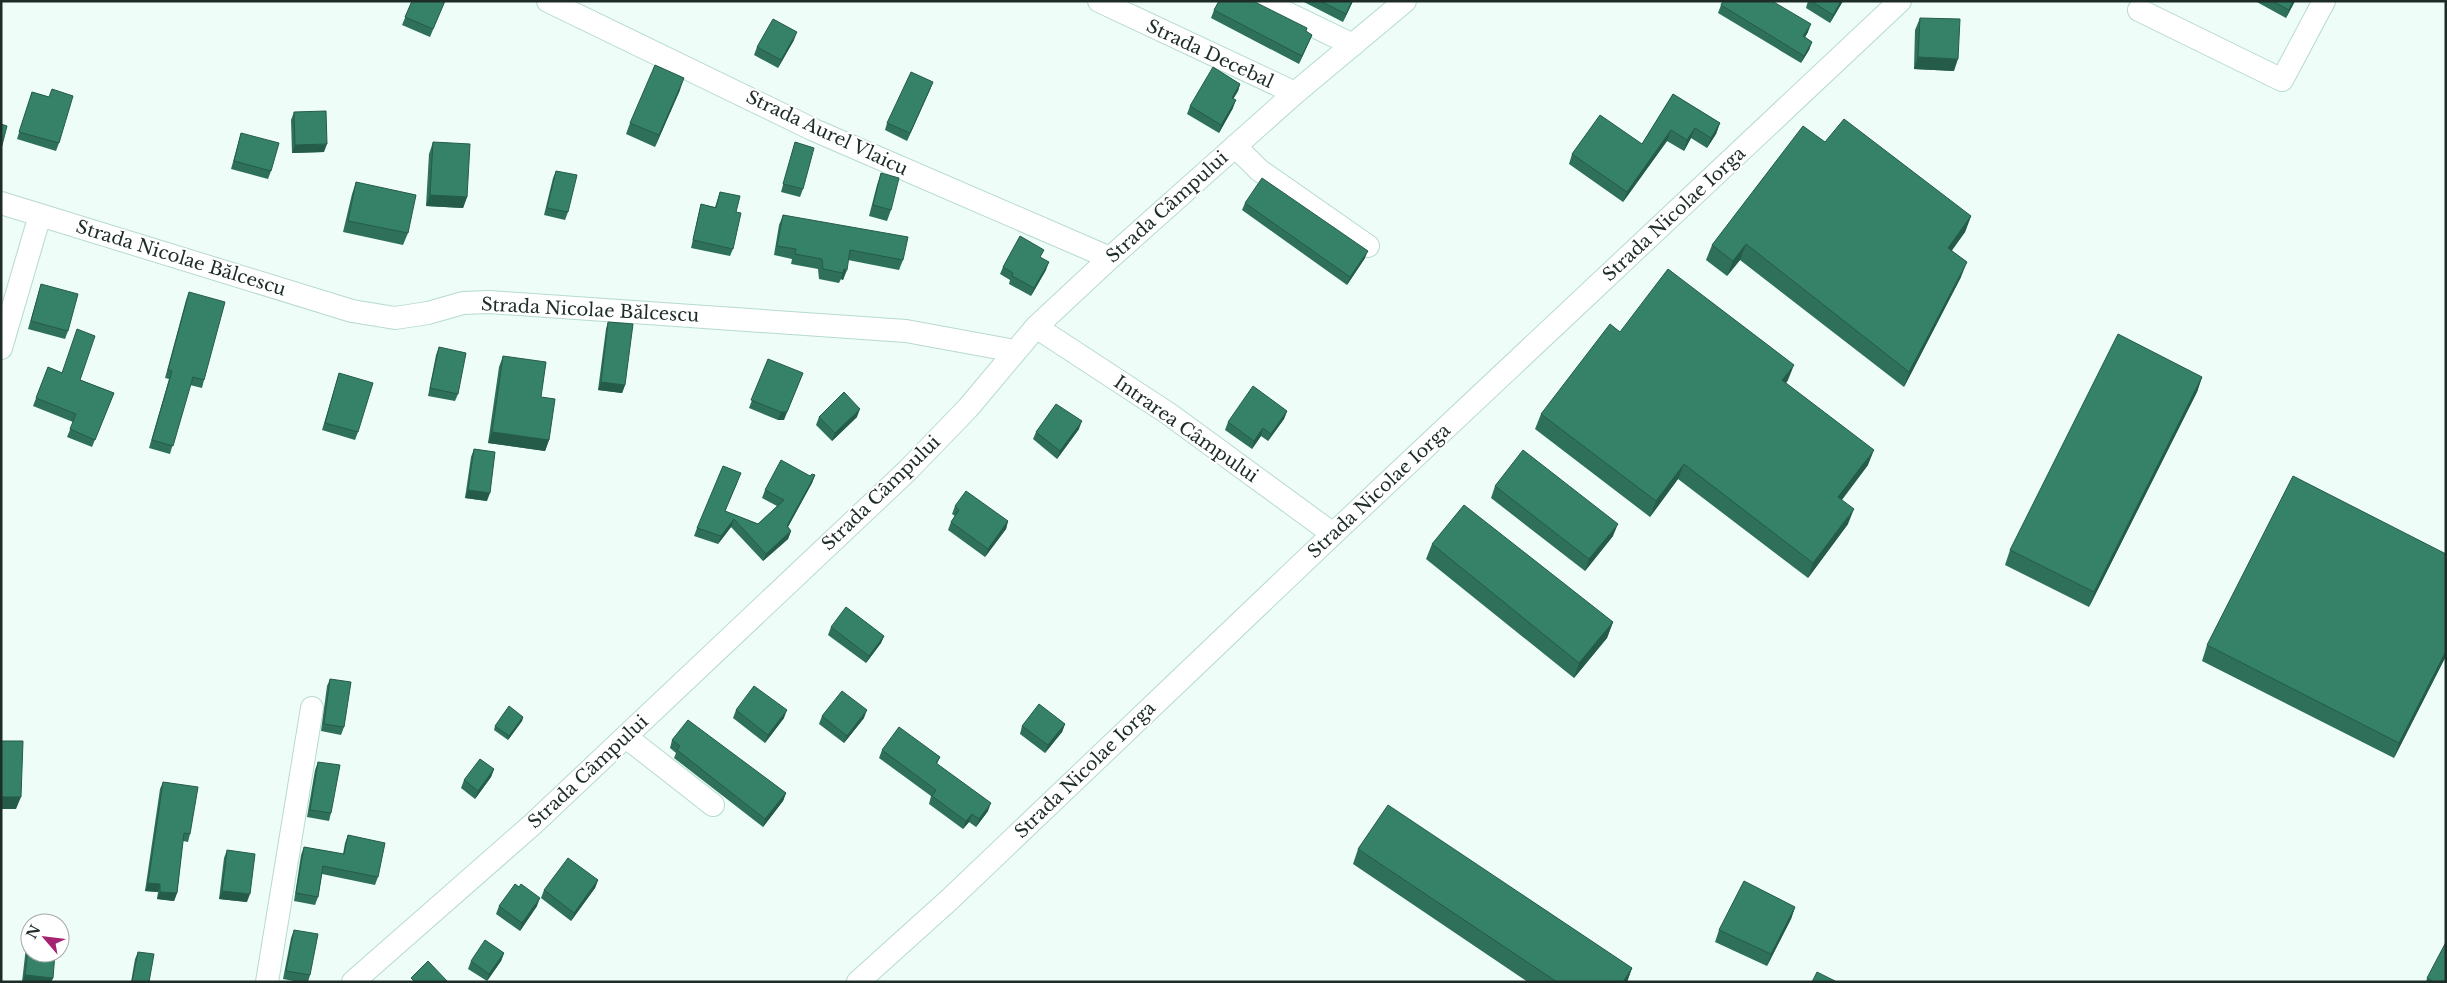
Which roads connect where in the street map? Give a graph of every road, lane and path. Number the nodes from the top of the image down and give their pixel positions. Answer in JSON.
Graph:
{"nodes":[{"id":1,"x":548,"y":1,"type":"edge"},
{"id":2,"x":1099,"y":1,"type":"edge"},
{"id":3,"x":1262,"y":1,"type":"edge"},
{"id":4,"x":1405,"y":1,"type":"edge"},
{"id":5,"x":1900,"y":1,"type":"edge"},
{"id":6,"x":2324,"y":1,"type":"edge"},
{"id":7,"x":2139,"y":10,"type":"dead end"},
{"id":8,"x":1352,"y":45,"type":"junction"},
{"id":9,"x":1295,"y":93,"type":"junction"},
{"id":10,"x":1235,"y":146,"type":"junction"},
{"id":11,"x":1,"y":203,"type":"edge"},
{"id":12,"x":40,"y":214,"type":"junction"},
{"id":13,"x":1368,"y":246,"type":"dead end"},
{"id":14,"x":1110,"y":258,"type":"junction"},
{"id":15,"x":1036,"y":327,"type":"junction"},
{"id":16,"x":1,"y":348,"type":"edge"},
{"id":17,"x":1015,"y":351,"type":"junction"},
{"id":18,"x":1333,"y":534,"type":"junction"},
{"id":19,"x":312,"y":708,"type":"dead end"},
{"id":20,"x":626,"y":737,"type":"junction"},
{"id":21,"x":713,"y":805,"type":"dead end"},
{"id":22,"x":267,"y":982,"type":"edge"},
{"id":23,"x":353,"y":982,"type":"edge"},
{"id":24,"x":858,"y":982,"type":"edge"}],
"edges":[{"from":1,"to":14,"type":"street","name":"Strada Aurel Vlaicu"},
{"from":2,"to":9,"type":"street","name":"Strada Decebal"},
{"from":3,"to":8,"type":"street"},
{"from":4,"to":8,"type":"street","name":"Strada Câmpului"},
{"from":5,"to":18,"type":"street","name":"Strada Nicolae Iorga"},
{"from":6,"to":7,"type":"street"},
{"from":8,"to":9,"type":"street","name":"Strada Câmpului"},
{"from":9,"to":10,"type":"street","name":"Strada Câmpului"},
{"from":10,"to":13,"type":"street"},
{"from":10,"to":14,"type":"street","name":"Strada Câmpului"},
{"from":11,"to":12,"type":"street","name":"Strada Nicolae Bălcescu"},
{"from":12,"to":16,"type":"street"},
{"from":12,"to":17,"type":"street","name":"Strada Nicolae Bălcescu"},
{"from":14,"to":15,"type":"street","name":"Strada Câmpului"},
{"from":15,"to":17,"type":"street","name":"Strada Câmpului"},
{"from":15,"to":18,"type":"street","name":"Intrarea Câmpului"},
{"from":17,"to":20,"type":"street","name":"Strada Câmpului"},
{"from":18,"to":24,"type":"street","name":"Strada Nicolae Iorga"},
{"from":19,"to":22,"type":"street"},
{"from":20,"to":21,"type":"street"},
{"from":20,"to":23,"type":"street","name":"Strada Câmpului"}]}
